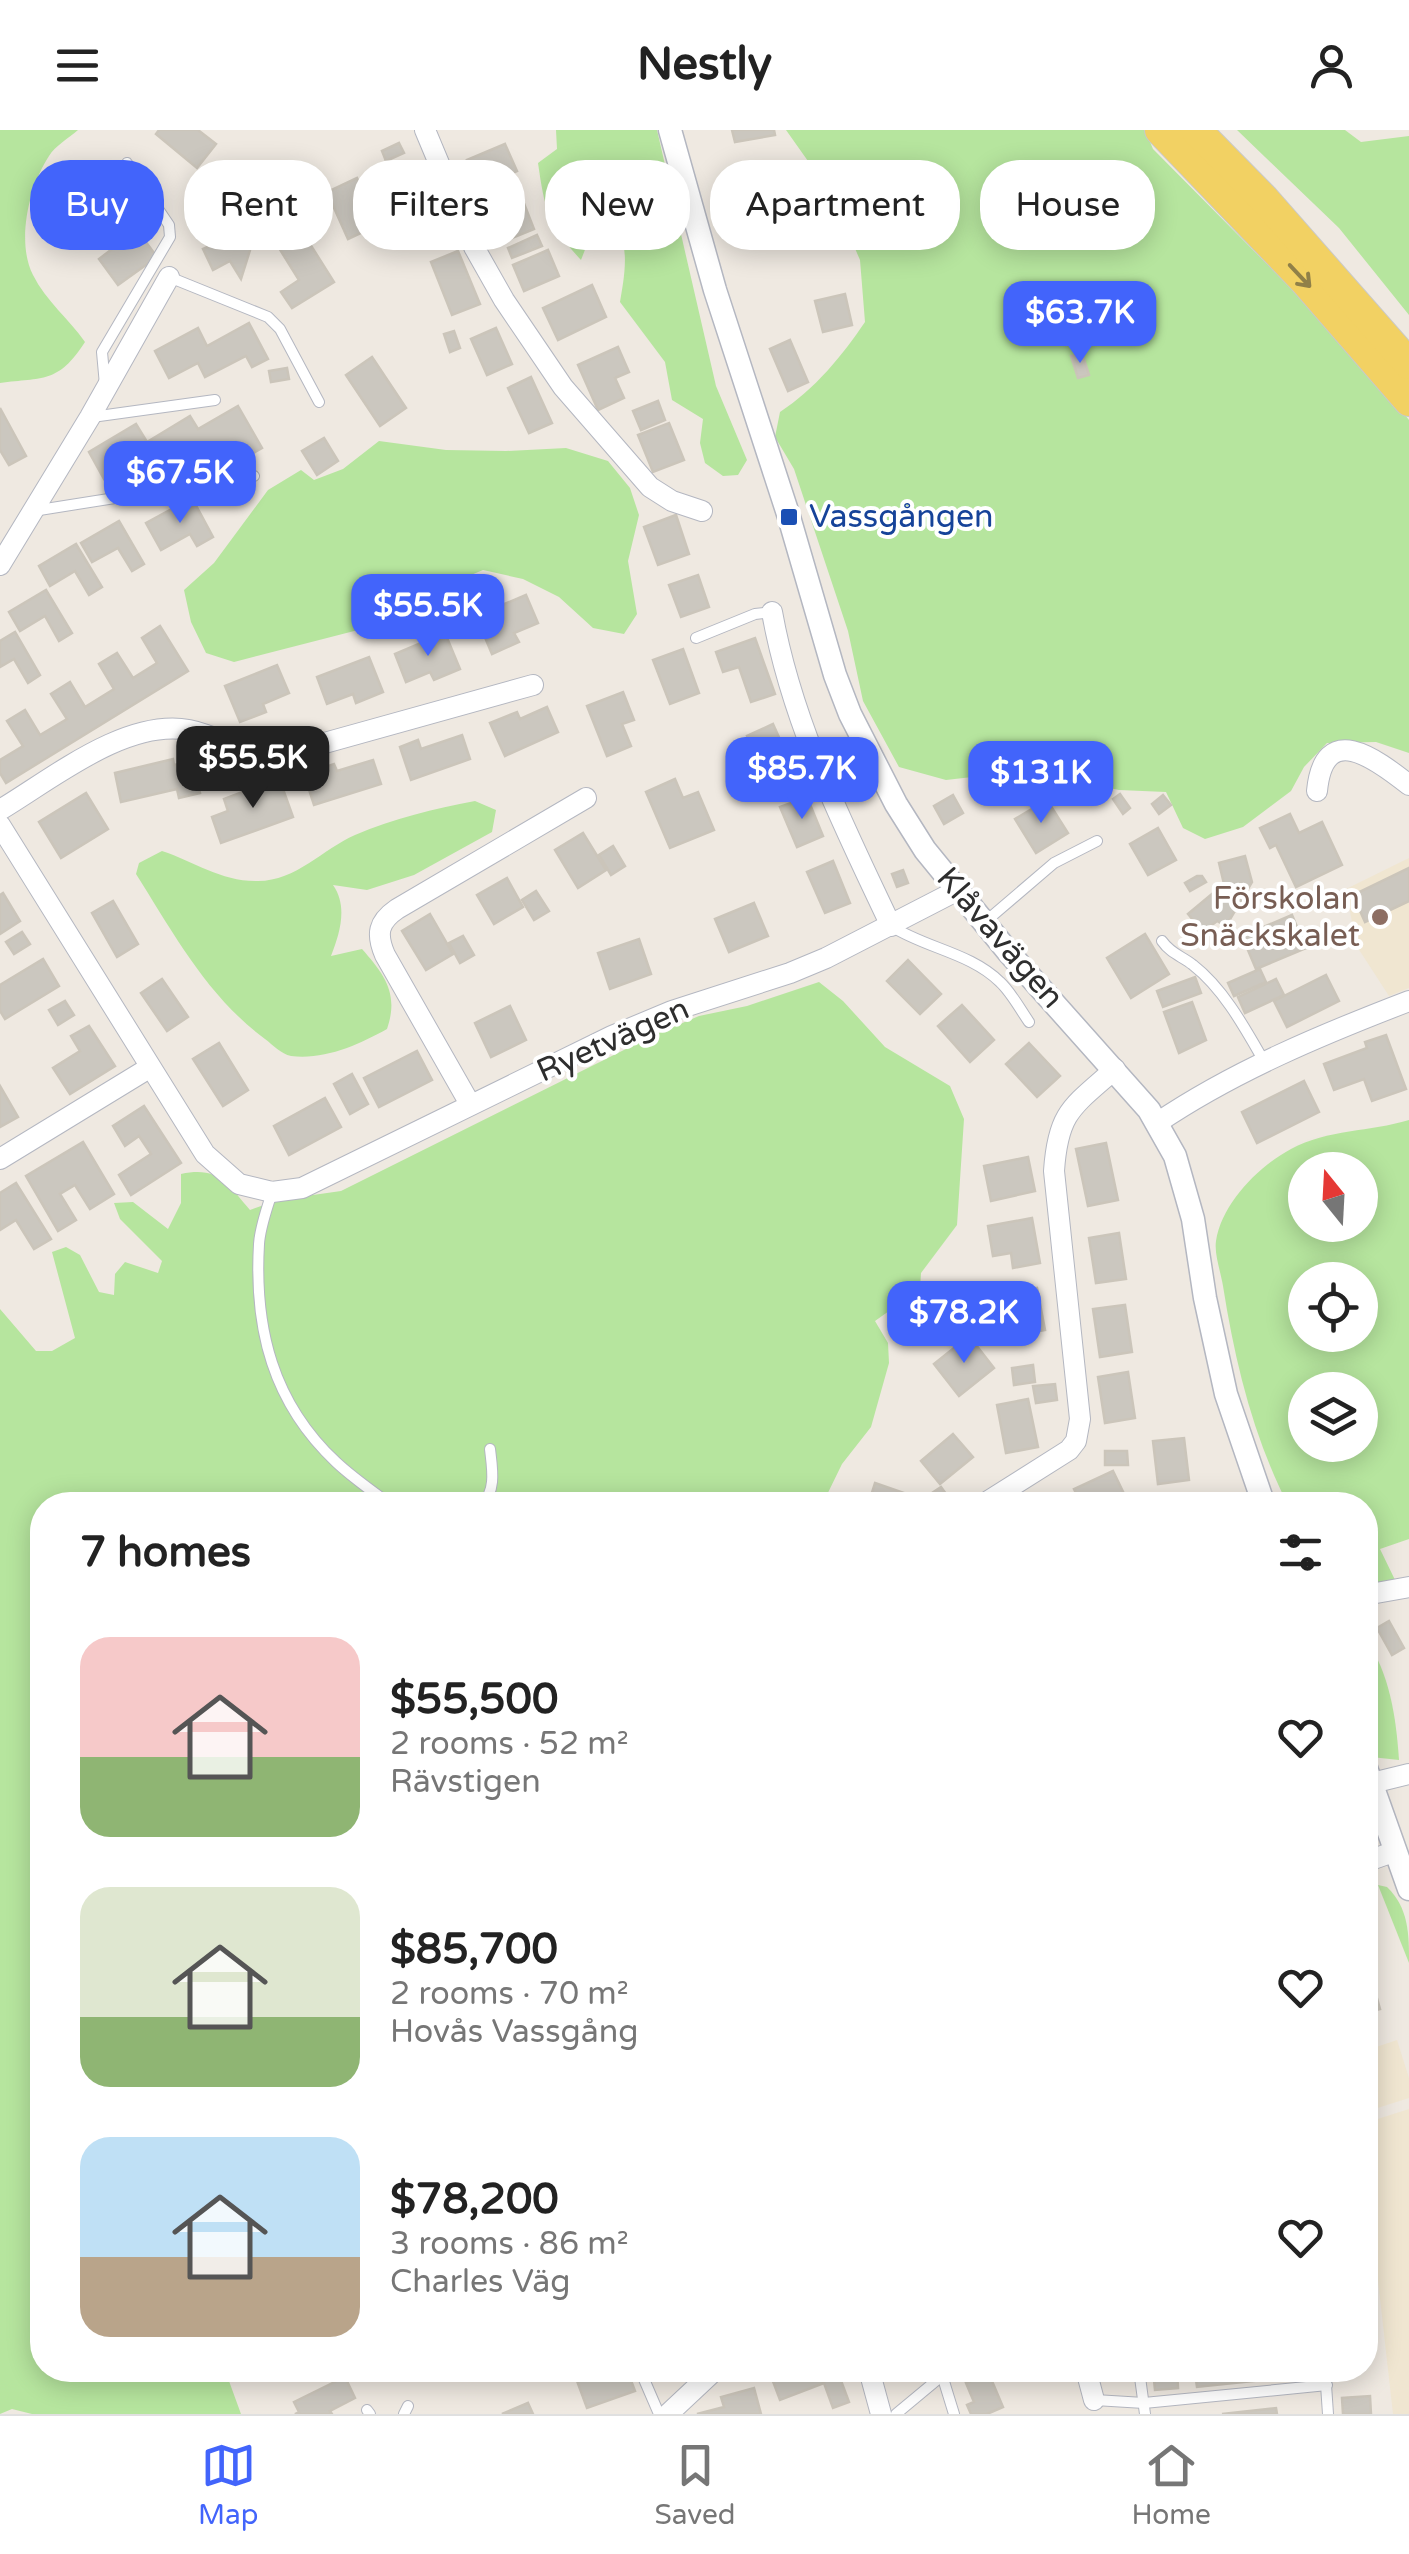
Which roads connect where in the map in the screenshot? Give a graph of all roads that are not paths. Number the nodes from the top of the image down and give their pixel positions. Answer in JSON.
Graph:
{"nodes":[{"id":1,"x":425,"y":130,"type":"edge"},
{"id":2,"x":670,"y":130,"type":"edge"},
{"id":3,"x":1160,"y":130,"type":"edge"},
{"id":4,"x":1196,"y":130,"type":"edge"},
{"id":5,"x":164,"y":218,"type":"edge"},
{"id":6,"x":164,"y":247,"type":"edge"},
{"id":7,"x":162,"y":250,"type":"edge"},
{"id":8,"x":169,"y":277,"type":"joint"},
{"id":9,"x":1409,"y":364,"type":"edge"},
{"id":10,"x":106,"y":390,"type":"junction"},
{"id":11,"x":214,"y":400,"type":"dead end"},
{"id":12,"x":1409,"y":401,"type":"edge"},
{"id":13,"x":319,"y":402,"type":"dead end"},
{"id":14,"x":90,"y":417,"type":"junction"},
{"id":15,"x":254,"y":476,"type":"dead end"},
{"id":16,"x":33,"y":510,"type":"junction"},
{"id":17,"x":702,"y":512,"type":"dead end"},
{"id":18,"x":0,"y":564,"type":"edge"},
{"id":19,"x":772,"y":612,"type":"joint"},
{"id":20,"x":696,"y":638,"type":"dead end"},
{"id":21,"x":533,"y":686,"type":"dead end"},
{"id":22,"x":1409,"y":785,"type":"edge"},
{"id":23,"x":1317,"y":791,"type":"dead end"},
{"id":24,"x":586,"y":798,"type":"dead end"},
{"id":25,"x":0,"y":810,"type":"edge"},
{"id":26,"x":0,"y":825,"type":"edge"},
{"id":27,"x":1096,"y":840,"type":"dead end"},
{"id":28,"x":956,"y":891,"type":"junction"},
{"id":29,"x":983,"y":923,"type":"junction"},
{"id":30,"x":891,"y":926,"type":"junction"},
{"id":31,"x":1162,"y":941,"type":"dead end"},
{"id":32,"x":1409,"y":1002,"type":"edge"},
{"id":33,"x":1029,"y":1022,"type":"dead end"},
{"id":34,"x":1264,"y":1063,"type":"junction"},
{"id":35,"x":149,"y":1068,"type":"junction"},
{"id":36,"x":1115,"y":1069,"type":"junction"},
{"id":37,"x":470,"y":1104,"type":"junction"},
{"id":38,"x":1158,"y":1123,"type":"junction"},
{"id":39,"x":0,"y":1159,"type":"edge"},
{"id":40,"x":272,"y":1192,"type":"junction"},
{"id":41,"x":490,"y":1449,"type":"dead end"},
{"id":42,"x":373,"y":1492,"type":"edge"},
{"id":43,"x":490,"y":1492,"type":"edge"},
{"id":44,"x":1003,"y":1492,"type":"edge"},
{"id":45,"x":1259,"y":1492,"type":"edge"},
{"id":46,"x":1409,"y":1587,"type":"edge"},
{"id":47,"x":1378,"y":1593,"type":"edge"},
{"id":48,"x":1378,"y":1774,"type":"edge"},
{"id":49,"x":1409,"y":1774,"type":"edge"},
{"id":50,"x":1378,"y":1802,"type":"edge"},
{"id":51,"x":1396,"y":1851,"type":"junction"},
{"id":52,"x":1378,"y":1857,"type":"edge"},
{"id":53,"x":1409,"y":1889,"type":"edge"},
{"id":54,"x":645,"y":2382,"type":"edge"},
{"id":55,"x":703,"y":2382,"type":"edge"},
{"id":56,"x":873,"y":2382,"type":"edge"},
{"id":57,"x":934,"y":2382,"type":"edge"},
{"id":58,"x":947,"y":2382,"type":"edge"},
{"id":59,"x":1089,"y":2382,"type":"edge"},
{"id":60,"x":1141,"y":2382,"type":"edge"},
{"id":61,"x":1327,"y":2384,"type":"joint"},
{"id":62,"x":1094,"y":2400,"type":"joint"},
{"id":63,"x":1144,"y":2408,"type":"edge"},
{"id":64,"x":658,"y":2414,"type":"edge"},
{"id":65,"x":668,"y":2414,"type":"edge"},
{"id":66,"x":882,"y":2414,"type":"edge"},
{"id":67,"x":896,"y":2414,"type":"edge"},
{"id":68,"x":954,"y":2414,"type":"edge"},
{"id":69,"x":1328,"y":2414,"type":"edge"}],
"edges":[{"from":1,"to":17,"type":"street"},
{"from":2,"to":28,"type":"street","name":"Klåvavägen"},
{"from":3,"to":12,"type":"main road","one_way":true},
{"from":4,"to":9,"type":"main road"},
{"from":5,"to":6,"type":"lane"},
{"from":7,"to":10,"type":"lane"},
{"from":8,"to":10,"type":"street"},
{"from":8,"to":13,"type":"lane"},
{"from":10,"to":14,"type":"street"},
{"from":11,"to":14,"type":"lane"},
{"from":14,"to":16,"type":"street"},
{"from":15,"to":16,"type":"lane"},
{"from":16,"to":18,"type":"street"},
{"from":19,"to":20,"type":"lane"},
{"from":19,"to":30,"type":"street"},
{"from":21,"to":25,"type":"street"},
{"from":22,"to":23,"type":"street"},
{"from":24,"to":37,"type":"street"},
{"from":26,"to":35,"type":"street"},
{"from":27,"to":29,"type":"lane"},
{"from":28,"to":29,"type":"street","name":"Klåvavägen"},
{"from":28,"to":30,"type":"street","name":"Ryetvägen"},
{"from":29,"to":36,"type":"street","name":"Klåvavägen"},
{"from":30,"to":33,"type":"lane"},
{"from":30,"to":37,"type":"street","name":"Ryetvägen"},
{"from":31,"to":34,"type":"lane"},
{"from":32,"to":34,"type":"street"},
{"from":34,"to":38,"type":"street"},
{"from":35,"to":39,"type":"street"},
{"from":35,"to":40,"type":"street"},
{"from":36,"to":38,"type":"street","name":"Klåvavägen"},
{"from":36,"to":44,"type":"street"},
{"from":37,"to":40,"type":"street","name":"Ryetvägen"},
{"from":38,"to":45,"type":"street","name":"Klåvavägen"},
{"from":40,"to":42,"type":"lane"},
{"from":41,"to":43,"type":"lane"},
{"from":46,"to":47,"type":"street"},
{"from":48,"to":49,"type":"street"},
{"from":50,"to":51,"type":"street"},
{"from":51,"to":52,"type":"street"},
{"from":51,"to":53,"type":"street"},
{"from":54,"to":64,"type":"lane"},
{"from":55,"to":65,"type":"street"},
{"from":56,"to":66,"type":"street"},
{"from":57,"to":67,"type":"lane"},
{"from":58,"to":68,"type":"lane"},
{"from":59,"to":62,"type":"street"},
{"from":60,"to":63,"type":"lane"},
{"from":61,"to":63,"type":"lane"},
{"from":61,"to":69,"type":"lane"},
{"from":62,"to":63,"type":"lane"}]}
